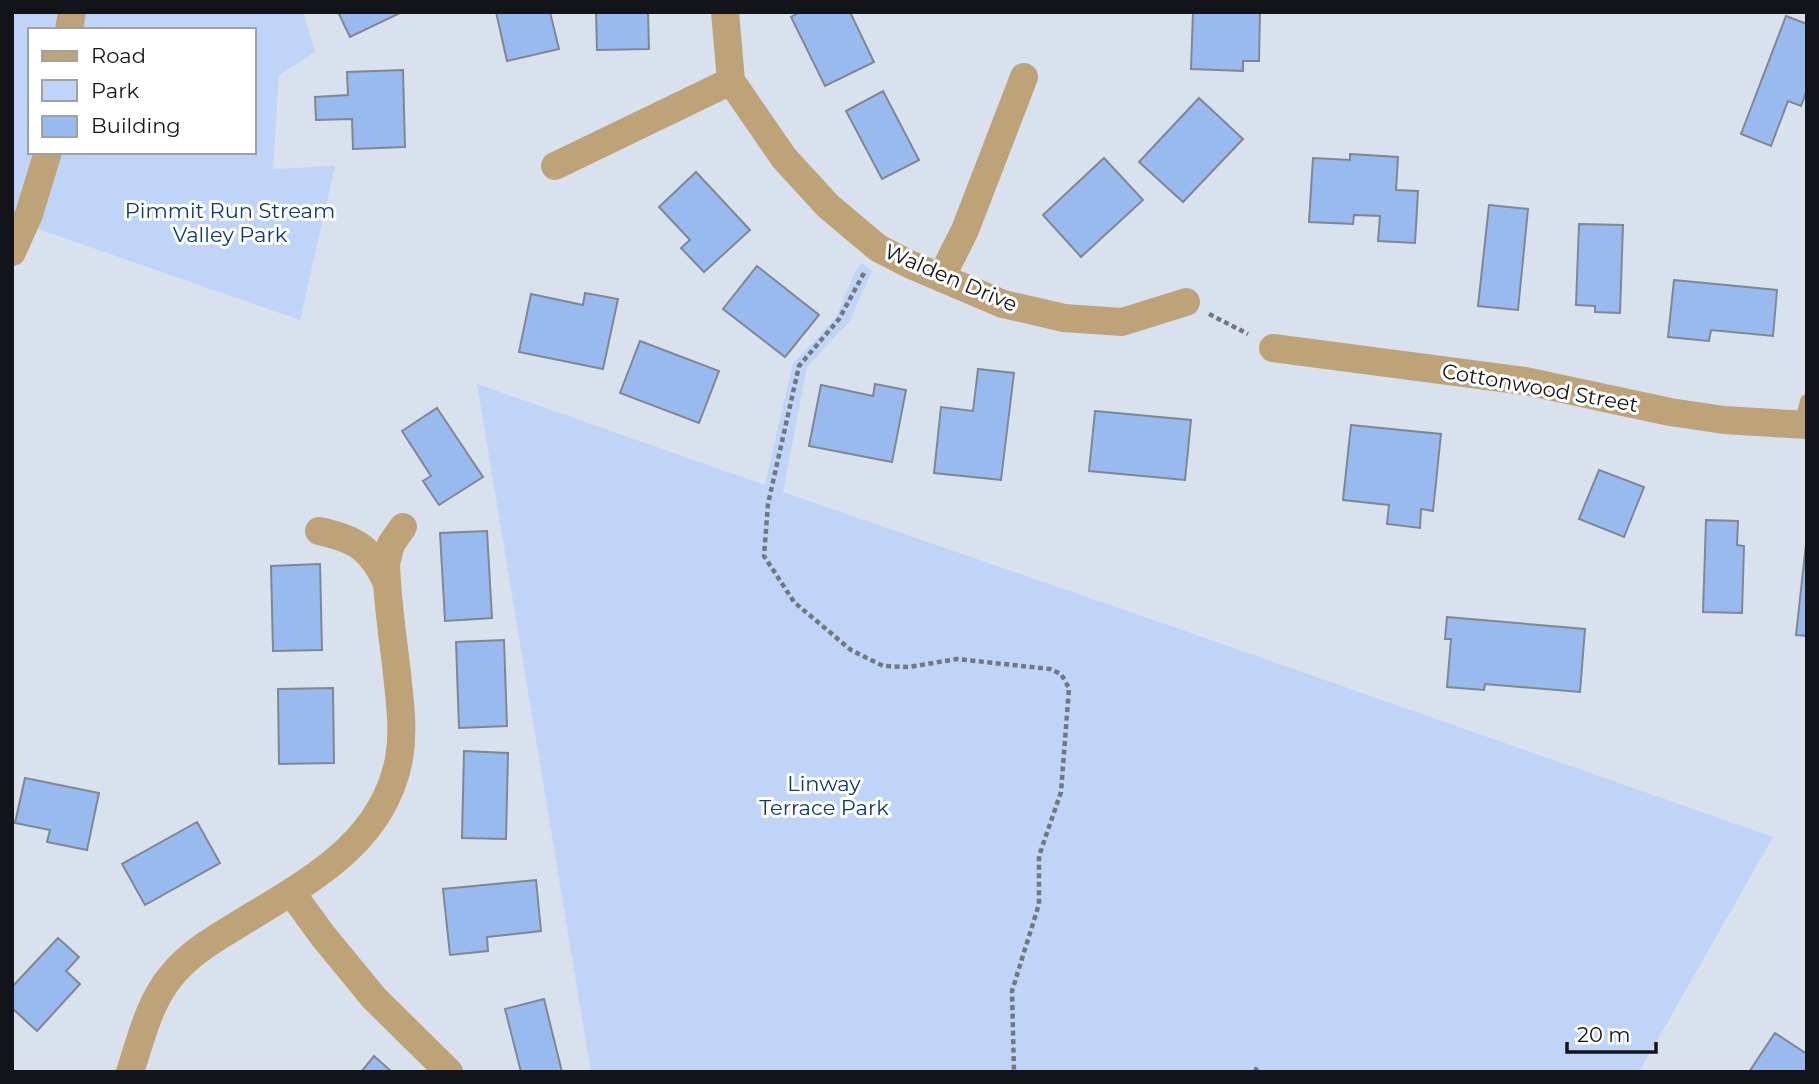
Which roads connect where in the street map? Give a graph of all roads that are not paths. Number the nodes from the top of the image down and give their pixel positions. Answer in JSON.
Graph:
{"nodes":[{"id":1,"x":725,"y":12,"type":"edge"},
{"id":2,"x":1024,"y":76,"type":"dead end"},
{"id":3,"x":731,"y":81,"type":"junction"},
{"id":4,"x":47,"y":154,"type":"edge"},
{"id":5,"x":555,"y":166,"type":"dead end"},
{"id":6,"x":12,"y":252,"type":"edge"},
{"id":7,"x":941,"y":278,"type":"junction"},
{"id":8,"x":1185,"y":302,"type":"road end"},
{"id":9,"x":1273,"y":348,"type":"dead end"},
{"id":10,"x":1805,"y":417,"type":"edge"},
{"id":11,"x":403,"y":527,"type":"dead end"},
{"id":12,"x":319,"y":531,"type":"dead end"},
{"id":13,"x":387,"y":583,"type":"junction"},
{"id":14,"x":290,"y":892,"type":"junction"},
{"id":15,"x":130,"y":1072,"type":"edge"},
{"id":16,"x":449,"y":1072,"type":"edge"}],
"edges":[{"from":1,"to":3,"type":"street","name":"Walden Drive"},
{"from":2,"to":7,"type":"street"},
{"from":3,"to":5,"type":"street"},
{"from":3,"to":7,"type":"street","name":"Walden Drive"},
{"from":4,"to":6,"type":"street"},
{"from":7,"to":8,"type":"street","name":"Walden Drive"},
{"from":9,"to":10,"type":"street","name":"Cottonwood Street"},
{"from":11,"to":13,"type":"street"},
{"from":12,"to":13,"type":"street"},
{"from":13,"to":14,"type":"street"},
{"from":14,"to":15,"type":"street"},
{"from":14,"to":16,"type":"street"}]}
